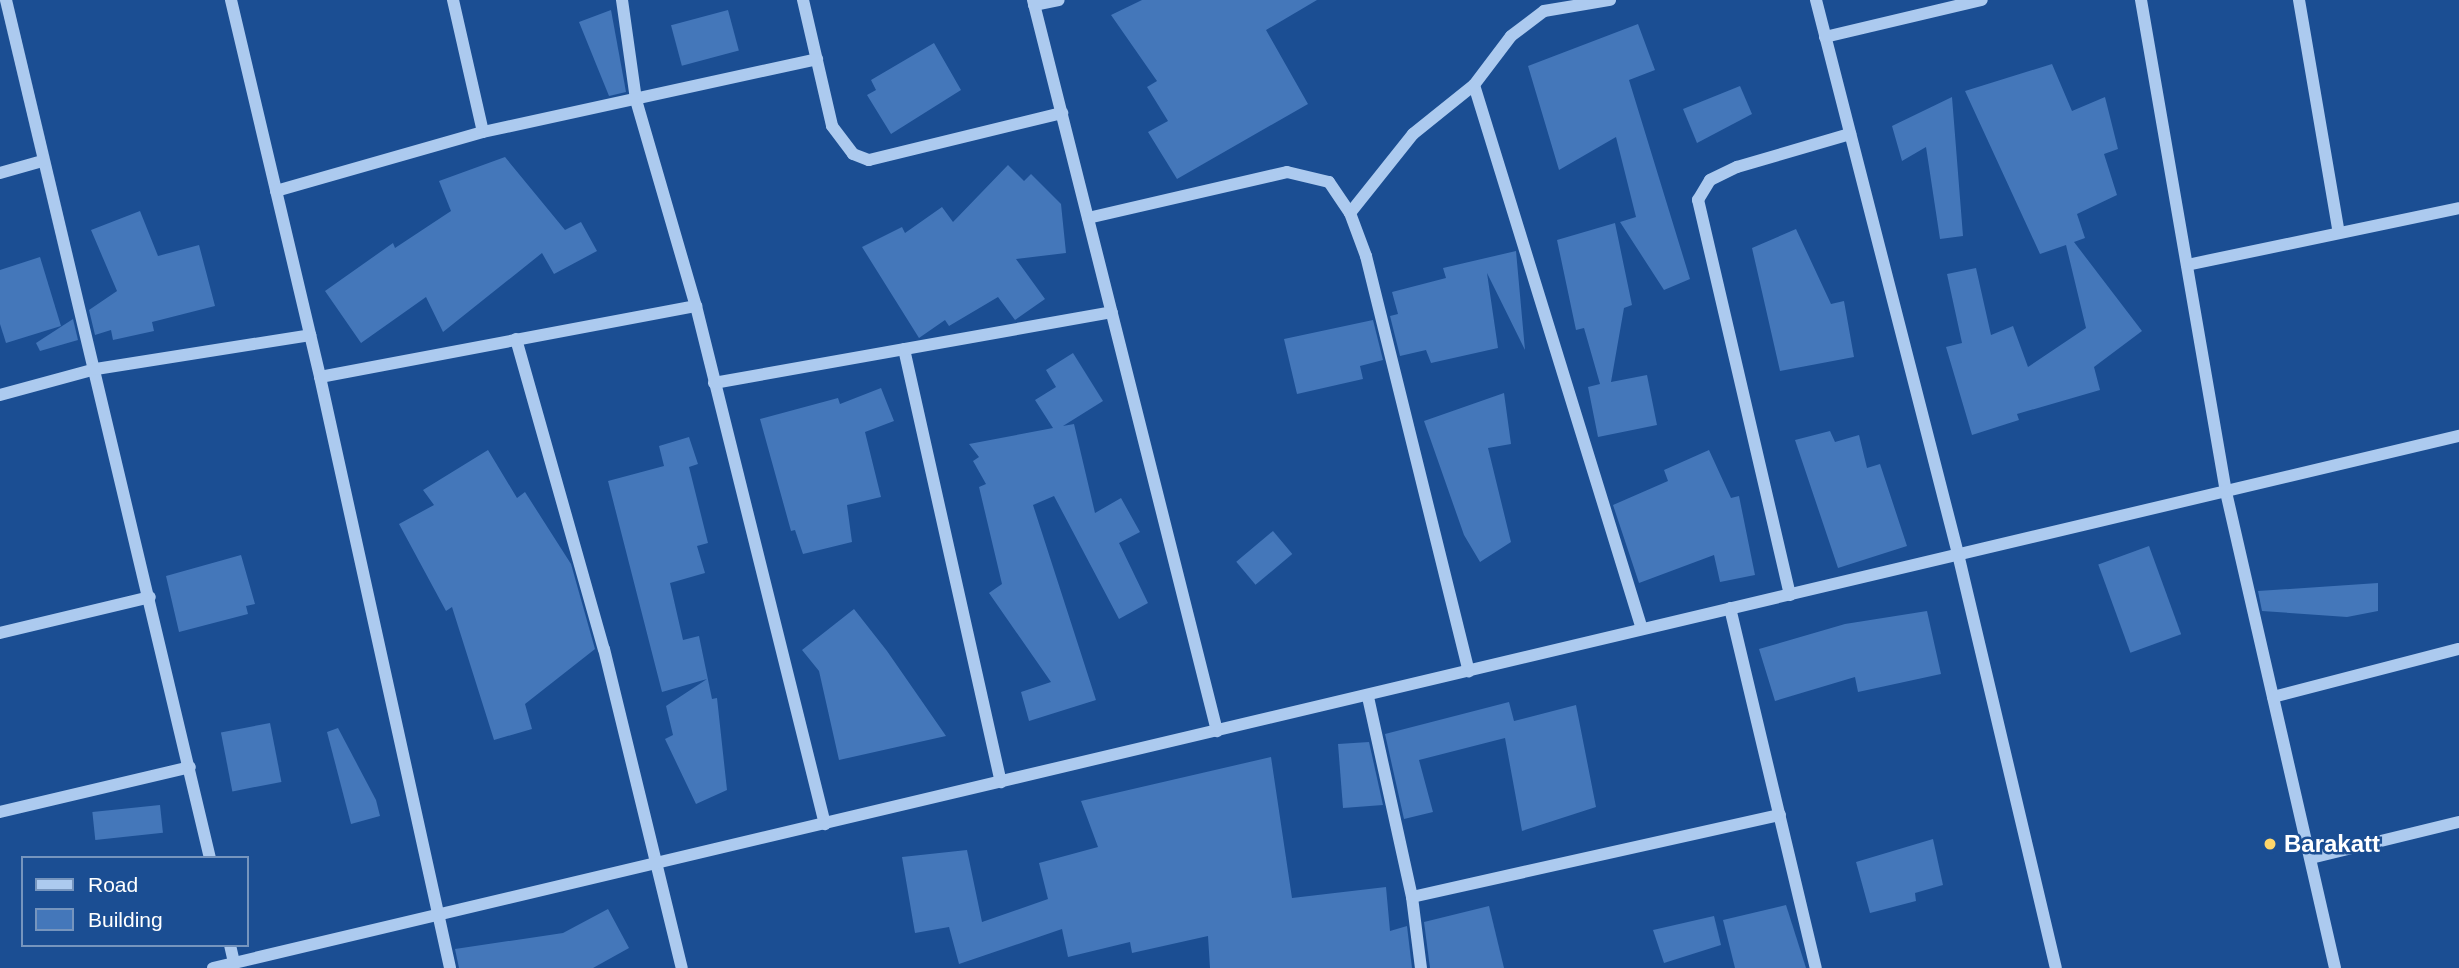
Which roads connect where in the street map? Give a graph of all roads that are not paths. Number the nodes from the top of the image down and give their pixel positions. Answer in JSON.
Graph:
{"nodes":[{"id":1,"x":6,"y":0,"type":"edge"},
{"id":2,"x":231,"y":0,"type":"edge"},
{"id":3,"x":453,"y":0,"type":"edge"},
{"id":4,"x":622,"y":0,"type":"edge"},
{"id":5,"x":803,"y":0,"type":"edge"},
{"id":6,"x":1059,"y":0,"type":"edge"},
{"id":7,"x":1610,"y":0,"type":"edge"},
{"id":8,"x":1816,"y":0,"type":"edge"},
{"id":9,"x":1982,"y":0,"type":"edge"},
{"id":10,"x":2141,"y":0,"type":"edge"},
{"id":11,"x":2299,"y":0,"type":"edge"},
{"id":12,"x":1034,"y":3,"type":"edge"},
{"id":13,"x":1543,"y":5,"type":"edge"},
{"id":14,"x":1825,"y":37,"type":"junction"},
{"id":15,"x":817,"y":59,"type":"junction"},
{"id":16,"x":1474,"y":85,"type":"junction"},
{"id":17,"x":636,"y":100,"type":"junction"},
{"id":18,"x":1062,"y":113,"type":"junction"},
{"id":19,"x":483,"y":132,"type":"junction"},
{"id":20,"x":1850,"y":134,"type":"junction"},
{"id":21,"x":42,"y":162,"type":"junction"},
{"id":22,"x":0,"y":173,"type":"edge"},
{"id":23,"x":276,"y":191,"type":"junction"},
{"id":24,"x":2459,"y":208,"type":"edge"},
{"id":25,"x":1350,"y":212,"type":"junction"},
{"id":26,"x":1088,"y":218,"type":"junction"},
{"id":27,"x":2339,"y":233,"type":"junction"},
{"id":28,"x":2187,"y":265,"type":"junction"},
{"id":29,"x":696,"y":306,"type":"junction"},
{"id":30,"x":1112,"y":312,"type":"junction"},
{"id":31,"x":310,"y":335,"type":"junction"},
{"id":32,"x":516,"y":339,"type":"junction"},
{"id":33,"x":904,"y":349,"type":"junction"},
{"id":34,"x":96,"y":369,"type":"junction"},
{"id":35,"x":320,"y":377,"type":"junction"},
{"id":36,"x":714,"y":383,"type":"junction"},
{"id":37,"x":0,"y":395,"type":"edge"},
{"id":38,"x":2459,"y":436,"type":"edge"},
{"id":39,"x":2227,"y":492,"type":"junction"},
{"id":40,"x":1958,"y":555,"type":"junction"},
{"id":41,"x":1790,"y":595,"type":"junction"},
{"id":42,"x":150,"y":597,"type":"junction"},
{"id":43,"x":1730,"y":608,"type":"junction"},
{"id":44,"x":1643,"y":629,"type":"junction"},
{"id":45,"x":0,"y":633,"type":"edge"},
{"id":46,"x":2459,"y":649,"type":"edge"},
{"id":47,"x":1469,"y":671,"type":"junction"},
{"id":48,"x":1368,"y":697,"type":"junction"},
{"id":49,"x":2273,"y":697,"type":"junction"},
{"id":50,"x":1217,"y":731,"type":"junction"},
{"id":51,"x":190,"y":768,"type":"junction"},
{"id":52,"x":1001,"y":782,"type":"junction"},
{"id":53,"x":0,"y":811,"type":"edge"},
{"id":54,"x":1780,"y":816,"type":"junction"},
{"id":55,"x":2459,"y":822,"type":"edge"},
{"id":56,"x":825,"y":824,"type":"junction"},
{"id":57,"x":210,"y":856,"type":"edge"},
{"id":58,"x":2311,"y":858,"type":"junction"},
{"id":59,"x":656,"y":864,"type":"junction"},
{"id":60,"x":1412,"y":897,"type":"junction"},
{"id":61,"x":436,"y":915,"type":"junction"},
{"id":62,"x":230,"y":947,"type":"edge"},
{"id":63,"x":234,"y":963,"type":"junction"},
{"id":64,"x":212,"y":968,"type":"edge"},
{"id":65,"x":450,"y":968,"type":"edge"},
{"id":66,"x":682,"y":968,"type":"edge"},
{"id":67,"x":1421,"y":968,"type":"edge"},
{"id":68,"x":1816,"y":968,"type":"edge"},
{"id":69,"x":2056,"y":968,"type":"edge"},
{"id":70,"x":2335,"y":968,"type":"edge"}],
"edges":[{"from":1,"to":21,"type":"street"},
{"from":2,"to":23,"type":"street"},
{"from":3,"to":19,"type":"street"},
{"from":4,"to":17,"type":"street"},
{"from":5,"to":15,"type":"street"},
{"from":6,"to":12,"type":"street"},
{"from":7,"to":13,"type":"street"},
{"from":8,"to":14,"type":"street"},
{"from":9,"to":14,"type":"street"},
{"from":10,"to":28,"type":"street"},
{"from":11,"to":27,"type":"street"},
{"from":12,"to":18,"type":"street"},
{"from":13,"to":16,"type":"street"},
{"from":14,"to":20,"type":"street"},
{"from":15,"to":17,"type":"street"},
{"from":15,"to":18,"type":"street"},
{"from":16,"to":25,"type":"street"},
{"from":16,"to":44,"type":"street"},
{"from":17,"to":19,"type":"street"},
{"from":17,"to":29,"type":"street"},
{"from":18,"to":26,"type":"street"},
{"from":19,"to":23,"type":"street"},
{"from":20,"to":40,"type":"street"},
{"from":20,"to":41,"type":"street"},
{"from":21,"to":22,"type":"street"},
{"from":21,"to":34,"type":"street"},
{"from":23,"to":31,"type":"street"},
{"from":24,"to":27,"type":"street"},
{"from":25,"to":26,"type":"street"},
{"from":25,"to":47,"type":"street"},
{"from":26,"to":30,"type":"street"},
{"from":27,"to":28,"type":"street"},
{"from":28,"to":39,"type":"street"},
{"from":29,"to":32,"type":"street"},
{"from":29,"to":36,"type":"street"},
{"from":30,"to":33,"type":"street"},
{"from":30,"to":50,"type":"street"},
{"from":31,"to":34,"type":"street"},
{"from":31,"to":35,"type":"street"},
{"from":32,"to":35,"type":"street"},
{"from":32,"to":59,"type":"street"},
{"from":33,"to":36,"type":"street"},
{"from":33,"to":52,"type":"street"},
{"from":34,"to":37,"type":"street"},
{"from":34,"to":42,"type":"street"},
{"from":35,"to":61,"type":"street"},
{"from":36,"to":56,"type":"street"},
{"from":38,"to":39,"type":"street"},
{"from":39,"to":40,"type":"street"},
{"from":39,"to":49,"type":"street"},
{"from":40,"to":41,"type":"street"},
{"from":40,"to":69,"type":"street"},
{"from":41,"to":43,"type":"street"},
{"from":42,"to":45,"type":"street"},
{"from":42,"to":51,"type":"street"},
{"from":43,"to":44,"type":"street"},
{"from":43,"to":54,"type":"street"},
{"from":44,"to":47,"type":"street"},
{"from":46,"to":49,"type":"street"},
{"from":47,"to":48,"type":"street"},
{"from":48,"to":50,"type":"street"},
{"from":48,"to":60,"type":"street"},
{"from":49,"to":58,"type":"street"},
{"from":50,"to":52,"type":"street"},
{"from":51,"to":53,"type":"street"},
{"from":51,"to":57,"type":"street"},
{"from":52,"to":56,"type":"street"},
{"from":54,"to":60,"type":"street"},
{"from":54,"to":68,"type":"street"},
{"from":55,"to":58,"type":"street"},
{"from":56,"to":59,"type":"street"},
{"from":58,"to":70,"type":"street"},
{"from":59,"to":61,"type":"street"},
{"from":59,"to":66,"type":"street"},
{"from":60,"to":67,"type":"street"},
{"from":61,"to":63,"type":"street"},
{"from":61,"to":65,"type":"street"},
{"from":62,"to":63,"type":"street"},
{"from":63,"to":64,"type":"street"}]}
